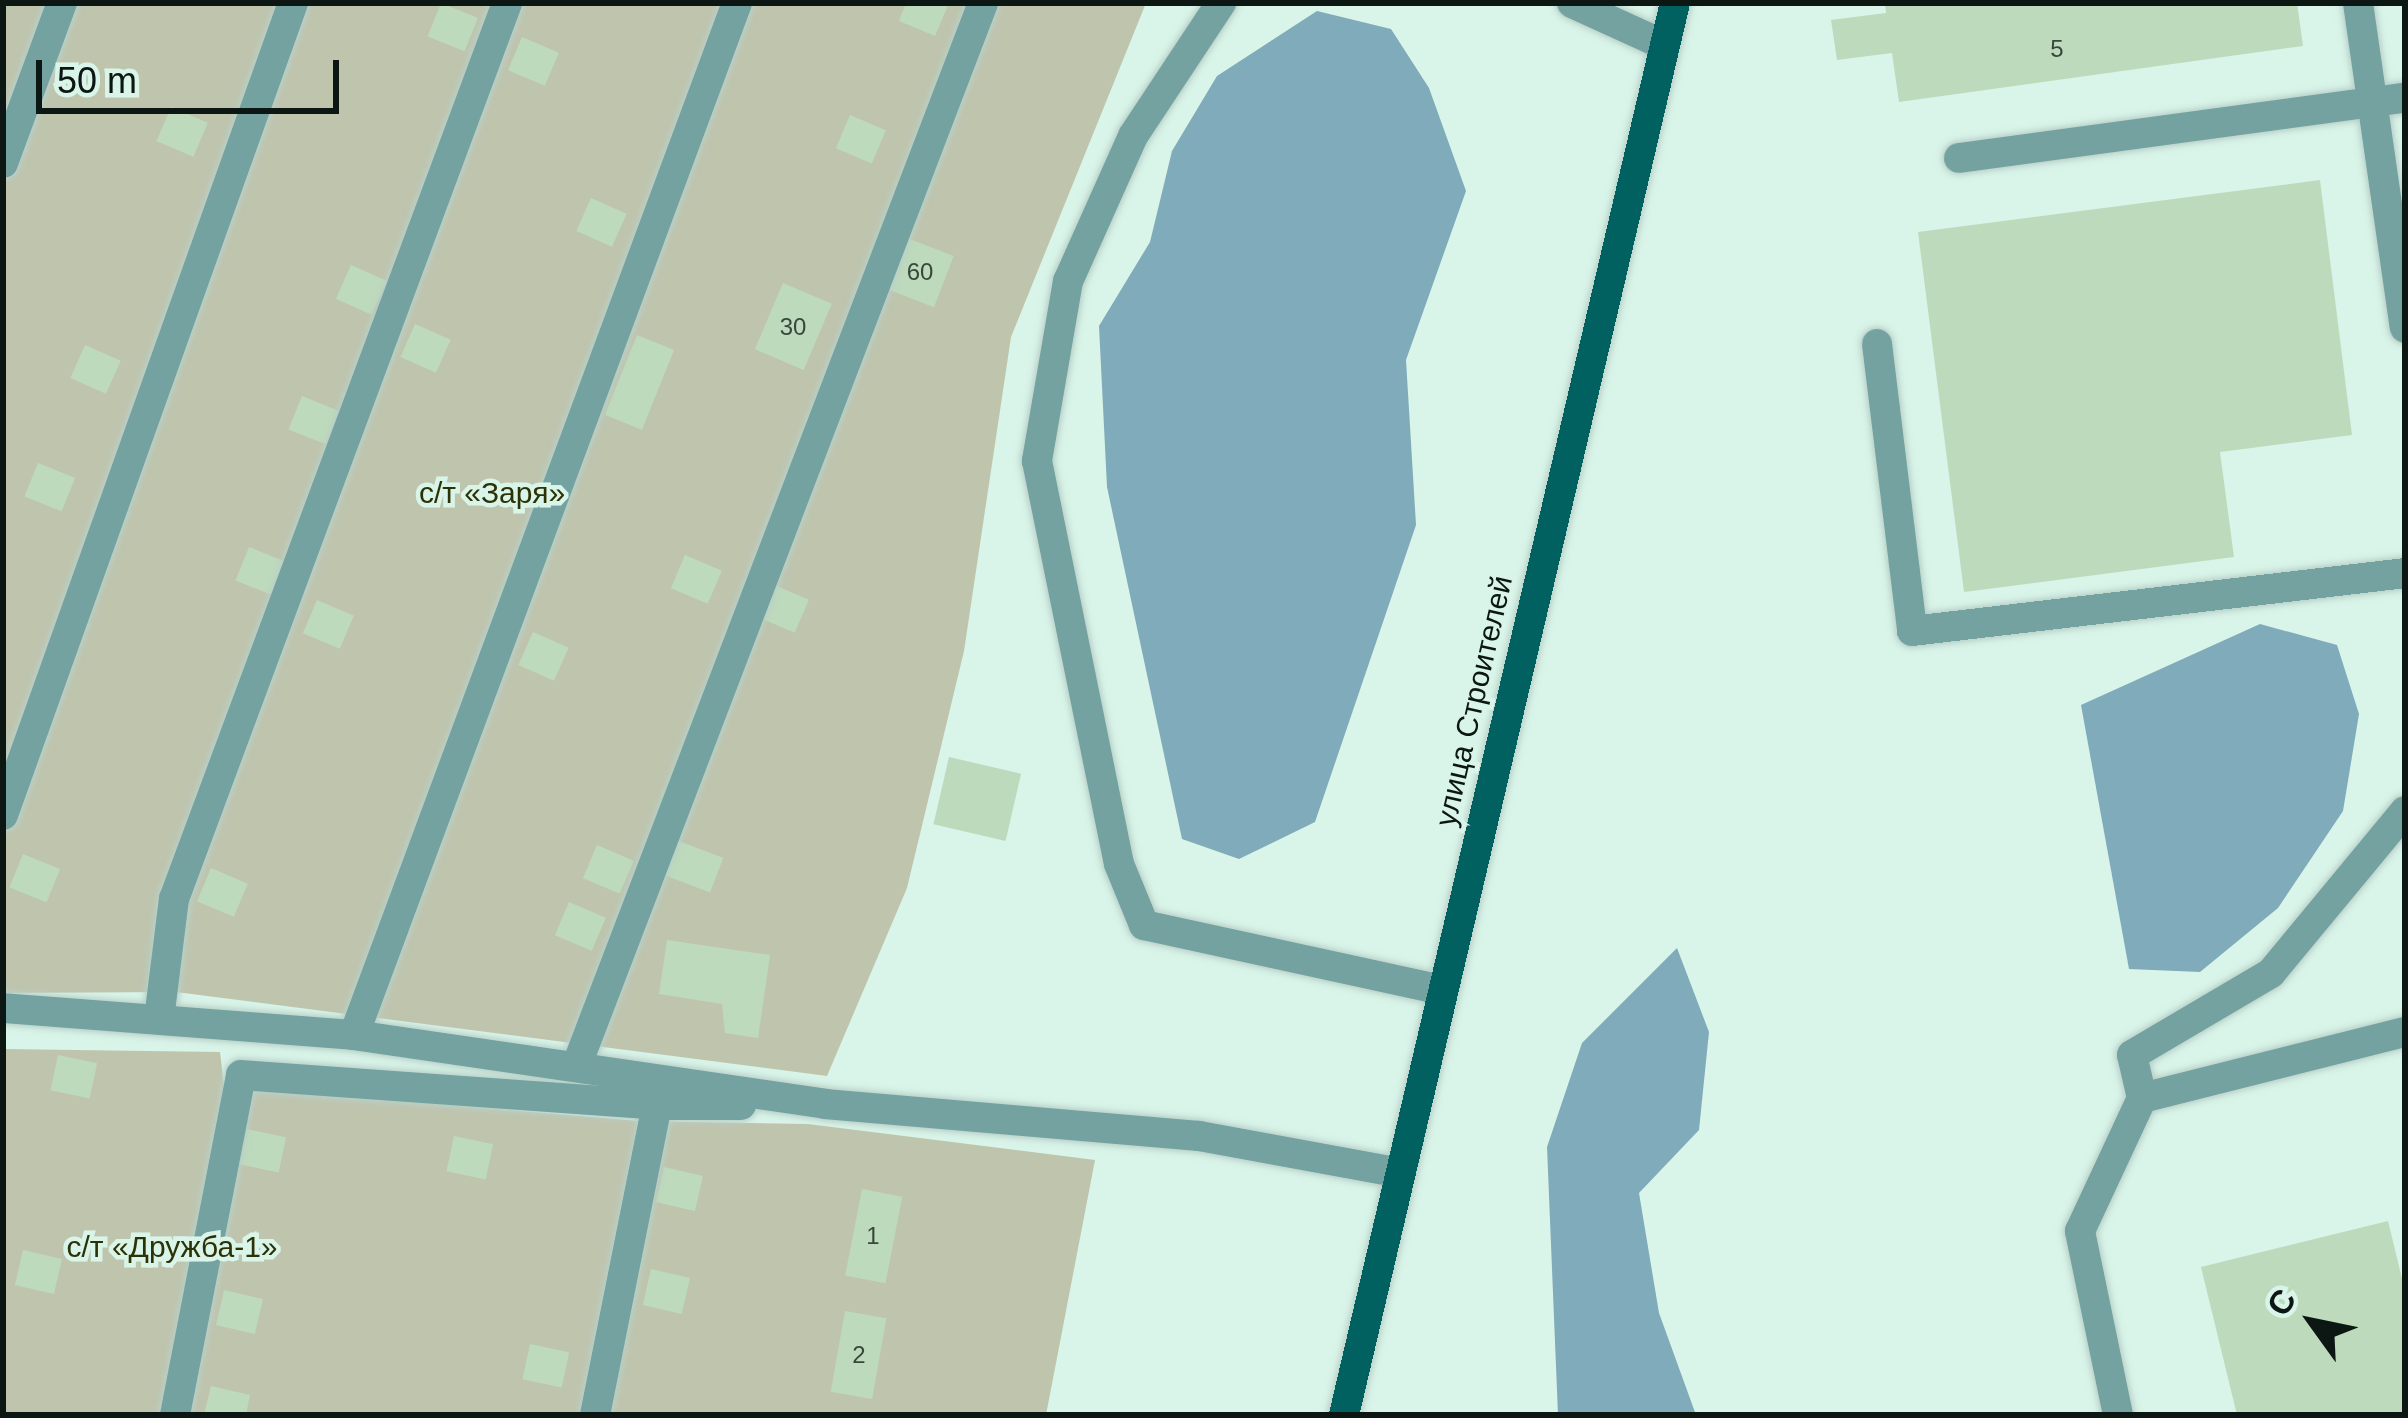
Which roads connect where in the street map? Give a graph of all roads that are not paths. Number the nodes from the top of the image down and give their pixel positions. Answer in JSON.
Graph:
{"nodes":[{"id":1,"x":62,"y":3,"type":"edge"},
{"id":2,"x":293,"y":3,"type":"edge"},
{"id":3,"x":507,"y":3,"type":"edge"},
{"id":4,"x":736,"y":3,"type":"edge"},
{"id":5,"x":983,"y":3,"type":"edge"},
{"id":6,"x":1221,"y":3,"type":"edge"},
{"id":7,"x":1572,"y":3,"type":"edge"},
{"id":8,"x":1675,"y":3,"type":"edge"},
{"id":9,"x":2358,"y":3,"type":"edge"},
{"id":10,"x":1664,"y":45,"type":"junction"},
{"id":11,"x":2405,"y":98,"type":"edge"},
{"id":12,"x":2372,"y":101,"type":"junction"},
{"id":13,"x":1959,"y":158,"type":"dead end"},
{"id":14,"x":3,"y":163,"type":"edge"},
{"id":15,"x":2405,"y":328,"type":"edge"},
{"id":16,"x":1877,"y":344,"type":"dead end"},
{"id":17,"x":2405,"y":573,"type":"edge"},
{"id":18,"x":2405,"y":812,"type":"edge"},
{"id":19,"x":3,"y":815,"type":"edge"},
{"id":20,"x":1443,"y":990,"type":"junction"},
{"id":21,"x":3,"y":1008,"type":"edge"},
{"id":22,"x":159,"y":1019,"type":"junction"},
{"id":23,"x":2405,"y":1033,"type":"edge"},
{"id":24,"x":354,"y":1035,"type":"junction"},
{"id":25,"x":578,"y":1062,"type":"junction"},
{"id":26,"x":2142,"y":1098,"type":"junction"},
{"id":27,"x":825,"y":1104,"type":"junction"},
{"id":28,"x":657,"y":1105,"type":"junction"},
{"id":29,"x":1400,"y":1173,"type":"junction"},
{"id":30,"x":175,"y":1415,"type":"edge"},
{"id":31,"x":595,"y":1415,"type":"edge"},
{"id":32,"x":1344,"y":1415,"type":"edge"},
{"id":33,"x":2118,"y":1415,"type":"edge"}],
"edges":[{"from":1,"to":14,"type":"lane"},
{"from":2,"to":19,"type":"lane"},
{"from":3,"to":22,"type":"lane"},
{"from":4,"to":24,"type":"lane"},
{"from":5,"to":25,"type":"lane"},
{"from":6,"to":20,"type":"lane"},
{"from":7,"to":10,"type":"lane"},
{"from":8,"to":10,"type":"main road","name":"улица Строителей"},
{"from":9,"to":12,"type":"lane"},
{"from":10,"to":20,"type":"main road","name":"улица Строителей"},
{"from":11,"to":12,"type":"lane"},
{"from":12,"to":13,"type":"lane"},
{"from":12,"to":15,"type":"lane"},
{"from":16,"to":17,"type":"lane"},
{"from":18,"to":26,"type":"lane"},
{"from":20,"to":29,"type":"main road","name":"улица Строителей"},
{"from":21,"to":22,"type":"lane"},
{"from":22,"to":24,"type":"lane"},
{"from":23,"to":26,"type":"lane"},
{"from":24,"to":25,"type":"lane"},
{"from":25,"to":27,"type":"lane"},
{"from":26,"to":33,"type":"lane"},
{"from":27,"to":28,"type":"lane"},
{"from":27,"to":29,"type":"lane"},
{"from":28,"to":30,"type":"lane"},
{"from":28,"to":31,"type":"lane"},
{"from":29,"to":32,"type":"main road","name":"улица Строителей"}]}
